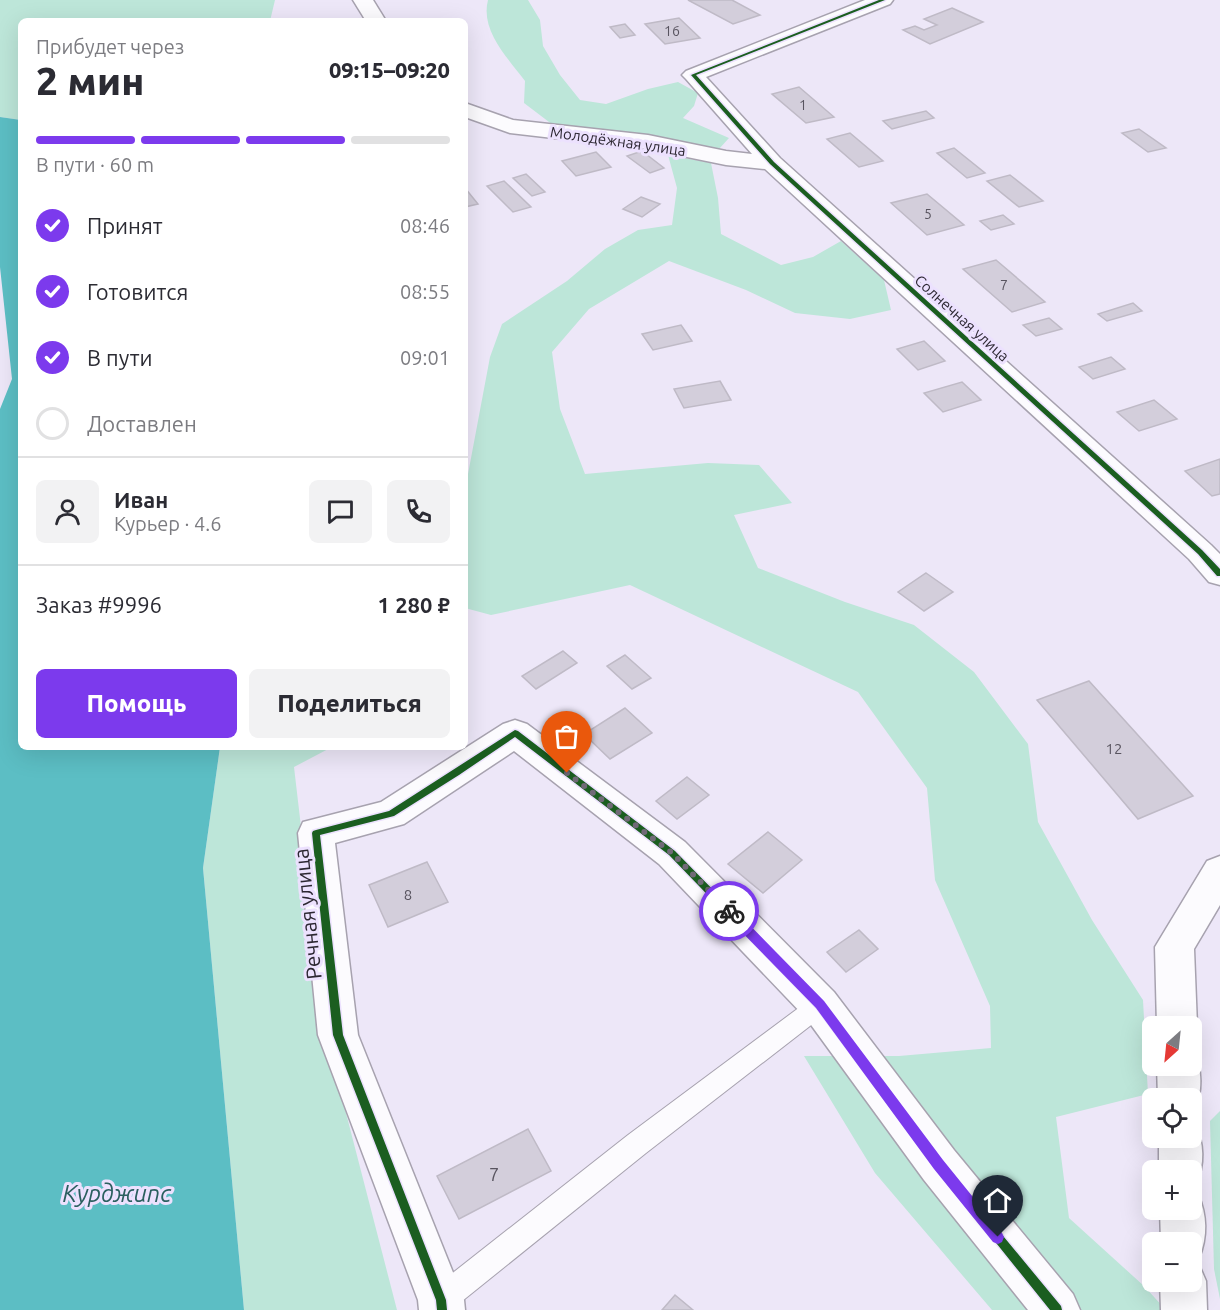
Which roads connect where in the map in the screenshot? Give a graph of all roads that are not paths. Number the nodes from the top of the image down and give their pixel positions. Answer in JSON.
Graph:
{"nodes":[{"id":1,"x":363,"y":0,"type":"edge"},
{"id":2,"x":883,"y":0,"type":"edge"},
{"id":3,"x":374,"y":18,"type":"edge"},
{"id":4,"x":468,"y":111,"type":"edge"},
{"id":5,"x":772,"y":163,"type":"junction"},
{"id":6,"x":1213,"y":558,"type":"edge"},
{"id":7,"x":1220,"y":872,"type":"edge"},
{"id":8,"x":820,"y":1005,"type":"junction"},
{"id":9,"x":1177,"y":1016,"type":"edge"},
{"id":10,"x":1183,"y":1292,"type":"edge"},
{"id":11,"x":442,"y":1305,"type":"edge"},
{"id":12,"x":1057,"y":1310,"type":"edge"},
{"id":13,"x":1184,"y":1310,"type":"edge"}],
"edges":[{"from":1,"to":3,"type":"street"},
{"from":2,"to":5,"type":"street","name":"Солнечная улица"},
{"from":4,"to":5,"type":"street","name":"Молодёжная улица"},
{"from":5,"to":6,"type":"street","name":"Солнечная улица"},
{"from":7,"to":9,"type":"street"},
{"from":8,"to":11,"type":"lane"},
{"from":8,"to":11,"type":"street","name":"Речная улица"},
{"from":8,"to":12,"type":"street","name":"Речная улица"},
{"from":10,"to":13,"type":"street"}]}
